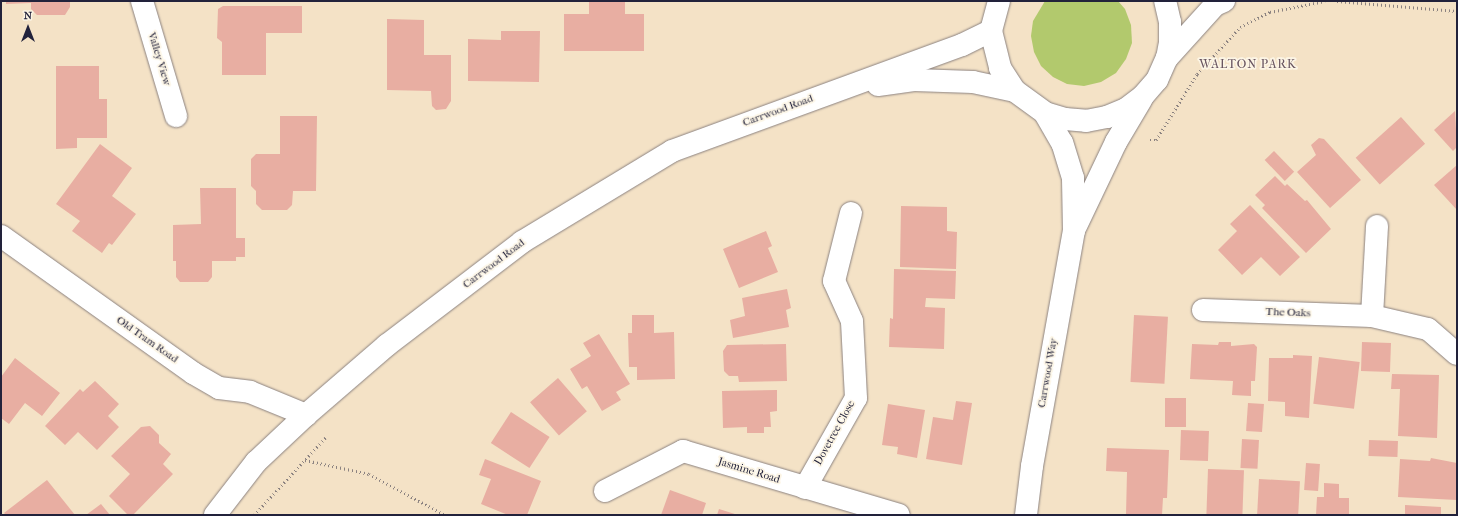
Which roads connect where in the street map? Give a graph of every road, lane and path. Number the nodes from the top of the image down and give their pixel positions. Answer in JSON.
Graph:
{"nodes":[{"id":1,"x":142,"y":1,"type":"edge"},
{"id":2,"x":998,"y":1,"type":"edge"},
{"id":3,"x":1166,"y":1,"type":"edge"},
{"id":4,"x":1224,"y":1,"type":"edge"},
{"id":5,"x":1325,"y":1,"type":"edge"},
{"id":6,"x":1337,"y":1,"type":"edge"},
{"id":7,"x":1457,"y":10,"type":"edge"},
{"id":8,"x":991,"y":31,"type":"junction"},
{"id":9,"x":1167,"y":58,"type":"junction"},
{"id":10,"x":1015,"y":91,"type":"junction"},
{"id":11,"x":828,"y":93,"type":"junction"},
{"id":12,"x":1143,"y":96,"type":"junction"},
{"id":13,"x":1045,"y":113,"type":"junction"},
{"id":14,"x":176,"y":116,"type":"dead end"},
{"id":15,"x":1116,"y":142,"type":"junction"},
{"id":16,"x":851,"y":213,"type":"dead end"},
{"id":17,"x":1377,"y":226,"type":"dead end"},
{"id":18,"x":1074,"y":231,"type":"junction"},
{"id":19,"x":1,"y":236,"type":"edge"},
{"id":20,"x":1203,"y":310,"type":"dead end"},
{"id":21,"x":1372,"y":316,"type":"junction"},
{"id":22,"x":1457,"y":354,"type":"edge"},
{"id":23,"x":306,"y":415,"type":"junction"},
{"id":24,"x":332,"y":431,"type":"dead end"},
{"id":25,"x":305,"y":460,"type":"junction"},
{"id":26,"x":805,"y":488,"type":"junction"},
{"id":27,"x":605,"y":491,"type":"dead end"},
{"id":28,"x":215,"y":515,"type":"edge"},
{"id":29,"x":254,"y":515,"type":"edge"},
{"id":30,"x":445,"y":515,"type":"edge"},
{"id":31,"x":899,"y":515,"type":"edge"},
{"id":32,"x":1026,"y":515,"type":"edge"}],
"edges":[{"from":1,"to":14,"type":"street","name":"Valley View"},
{"from":2,"to":8,"type":"street"},
{"from":3,"to":9,"type":"street"},
{"from":4,"to":9,"type":"street"},
{"from":5,"to":15,"type":"path"},
{"from":6,"to":7,"type":"path"},
{"from":8,"to":10,"type":"street"},
{"from":8,"to":11,"type":"street","name":"Carrwood Road"},
{"from":9,"to":12,"type":"street"},
{"from":10,"to":11,"type":"street","name":"Carrwood Road"},
{"from":10,"to":13,"type":"street"},
{"from":11,"to":23,"type":"street","name":"Carrwood Road"},
{"from":12,"to":13,"type":"street"},
{"from":12,"to":15,"type":"street","name":"Carrwood Way"},
{"from":13,"to":18,"type":"street","name":"Carrwood Way"},
{"from":15,"to":18,"type":"street","name":"Carrwood Way"},
{"from":16,"to":26,"type":"street","name":"Dovetree Close"},
{"from":17,"to":21,"type":"street"},
{"from":18,"to":32,"type":"street","name":"Carrwood Way"},
{"from":19,"to":23,"type":"street","name":"Old Tram Road"},
{"from":20,"to":21,"type":"street","name":"The Oaks"},
{"from":21,"to":22,"type":"street","name":"The Oaks"},
{"from":23,"to":28,"type":"street","name":"Carrwood Road"},
{"from":24,"to":25,"type":"path"},
{"from":25,"to":29,"type":"path"},
{"from":25,"to":30,"type":"path"},
{"from":26,"to":27,"type":"street","name":"Jasmine Road"},
{"from":26,"to":31,"type":"street","name":"Jasmine Road"}]}
